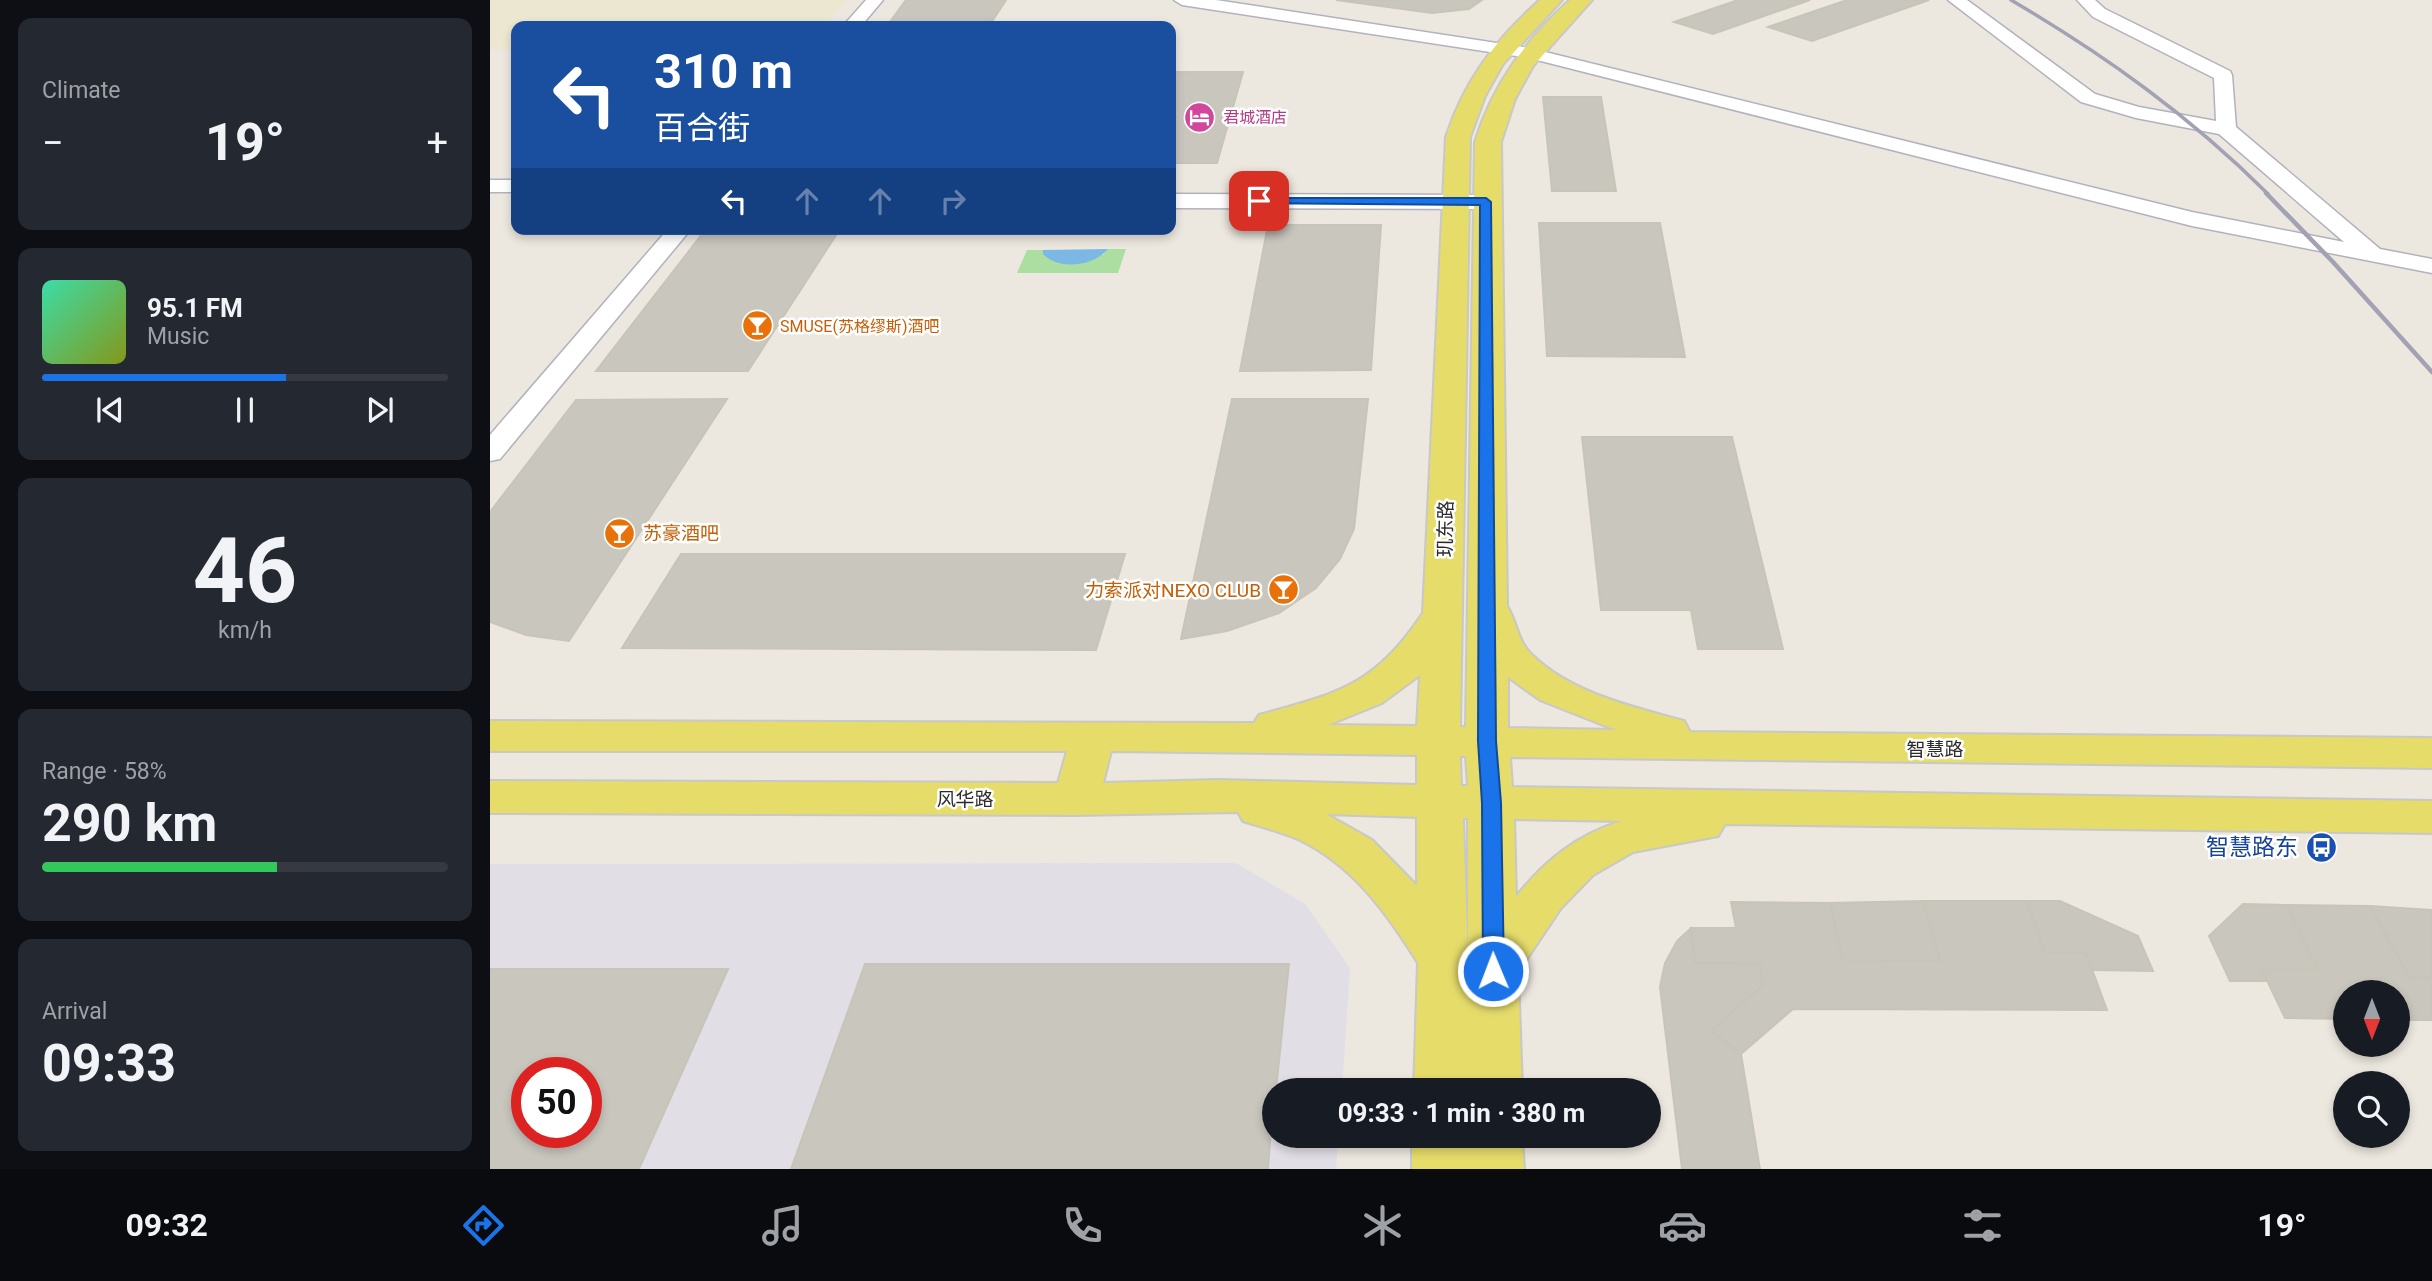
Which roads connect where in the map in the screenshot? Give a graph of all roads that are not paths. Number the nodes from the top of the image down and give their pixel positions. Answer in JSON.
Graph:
{"nodes":[{"id":1,"x":875,"y":0,"type":"edge"},
{"id":2,"x":1182,"y":0,"type":"edge"},
{"id":3,"x":1251,"y":0,"type":"edge"},
{"id":4,"x":1552,"y":0,"type":"edge"},
{"id":5,"x":1582,"y":0,"type":"edge"},
{"id":6,"x":1956,"y":0,"type":"edge"},
{"id":7,"x":2085,"y":0,"type":"edge"},
{"id":8,"x":856,"y":21,"type":"edge"},
{"id":9,"x":1520,"y":46,"type":"junction"},
{"id":10,"x":2226,"y":130,"type":"junction"},
{"id":11,"x":490,"y":186,"type":"edge"},
{"id":12,"x":511,"y":186,"type":"edge"},
{"id":13,"x":1176,"y":201,"type":"edge"},
{"id":14,"x":1454,"y":201,"type":"junction"},
{"id":15,"x":1486,"y":202,"type":"junction"},
{"id":16,"x":675,"y":235,"type":"edge"},
{"id":17,"x":2364,"y":248,"type":"junction"},
{"id":18,"x":2432,"y":256,"type":"edge"},
{"id":19,"x":2432,"y":266,"type":"edge"},
{"id":20,"x":490,"y":453,"type":"edge"},
{"id":21,"x":1487,"y":600,"type":"junction"},
{"id":22,"x":1443,"y":612,"type":"junction"},
{"id":23,"x":490,"y":736,"type":"edge"},
{"id":24,"x":1093,"y":736,"type":"junction"},
{"id":25,"x":1220,"y":737,"type":"junction"},
{"id":26,"x":1438,"y":740,"type":"junction"},
{"id":27,"x":1487,"y":741,"type":"junction"},
{"id":28,"x":1728,"y":747,"type":"junction"},
{"id":29,"x":2432,"y":753,"type":"edge"},
{"id":30,"x":1217,"y":796,"type":"junction"},
{"id":31,"x":490,"y":797,"type":"edge"},
{"id":32,"x":1076,"y":799,"type":"junction"},
{"id":33,"x":1440,"y":801,"type":"junction"},
{"id":34,"x":1491,"y":803,"type":"junction"},
{"id":35,"x":1777,"y":809,"type":"junction"},
{"id":36,"x":2432,"y":817,"type":"edge"},
{"id":37,"x":1443,"y":961,"type":"junction"},
{"id":38,"x":1493,"y":971,"type":"junction"},
{"id":39,"x":1441,"y":1078,"type":"edge"},
{"id":40,"x":1495,"y":1078,"type":"edge"},
{"id":41,"x":1440,"y":1148,"type":"edge"},
{"id":42,"x":1495,"y":1148,"type":"edge"},
{"id":43,"x":1440,"y":1169,"type":"edge"},
{"id":44,"x":1496,"y":1169,"type":"edge"}],
"edges":[{"from":1,"to":8,"type":"street"},
{"from":2,"to":9,"type":"street"},
{"from":3,"to":9,"type":"street"},
{"from":4,"to":9,"type":"main road","name":"玑东路"},
{"from":5,"to":9,"type":"main road","name":"玑东路"},
{"from":6,"to":10,"type":"street"},
{"from":7,"to":10,"type":"street"},
{"from":9,"to":14,"type":"main road","name":"玑东路"},
{"from":9,"to":15,"type":"main road","name":"玑东路"},
{"from":9,"to":17,"type":"street"},
{"from":10,"to":17,"type":"street"},
{"from":11,"to":12,"type":"street"},
{"from":13,"to":14,"type":"street"},
{"from":14,"to":15,"type":"street"},
{"from":14,"to":22,"type":"main road","name":"玑东路"},
{"from":15,"to":21,"type":"main road","name":"玑东路"},
{"from":16,"to":20,"type":"street"},
{"from":17,"to":18,"type":"street"},
{"from":17,"to":19,"type":"street"},
{"from":21,"to":27,"type":"main road","name":"玑东路"},
{"from":21,"to":28,"type":"main road"},
{"from":22,"to":25,"type":"main road"},
{"from":22,"to":26,"type":"main road","name":"玑东路"},
{"from":23,"to":24,"type":"main road"},
{"from":24,"to":25,"type":"main road"},
{"from":24,"to":32,"type":"main road"},
{"from":25,"to":26,"type":"main road"},
{"from":26,"to":27,"type":"main road","name":"智慧路"},
{"from":26,"to":33,"type":"main road","name":"玑东路"},
{"from":27,"to":28,"type":"main road","name":"智慧路"},
{"from":27,"to":34,"type":"main road","name":"玑东路"},
{"from":28,"to":29,"type":"main road","name":"智慧路"},
{"from":30,"to":32,"type":"main road","name":"风华路"},
{"from":30,"to":33,"type":"main road","name":"风华路"},
{"from":30,"to":37,"type":"main road"},
{"from":31,"to":32,"type":"main road","name":"风华路"},
{"from":33,"to":34,"type":"main road"},
{"from":33,"to":37,"type":"main road","name":"玑东路"},
{"from":34,"to":35,"type":"main road"},
{"from":34,"to":38,"type":"main road","name":"玑东路"},
{"from":35,"to":36,"type":"main road"},
{"from":35,"to":38,"type":"main road"},
{"from":37,"to":39,"type":"main road","name":"玑东路"},
{"from":38,"to":40,"type":"main road","name":"玑东路"},
{"from":41,"to":43,"type":"main road"},
{"from":42,"to":44,"type":"main road"}]}
